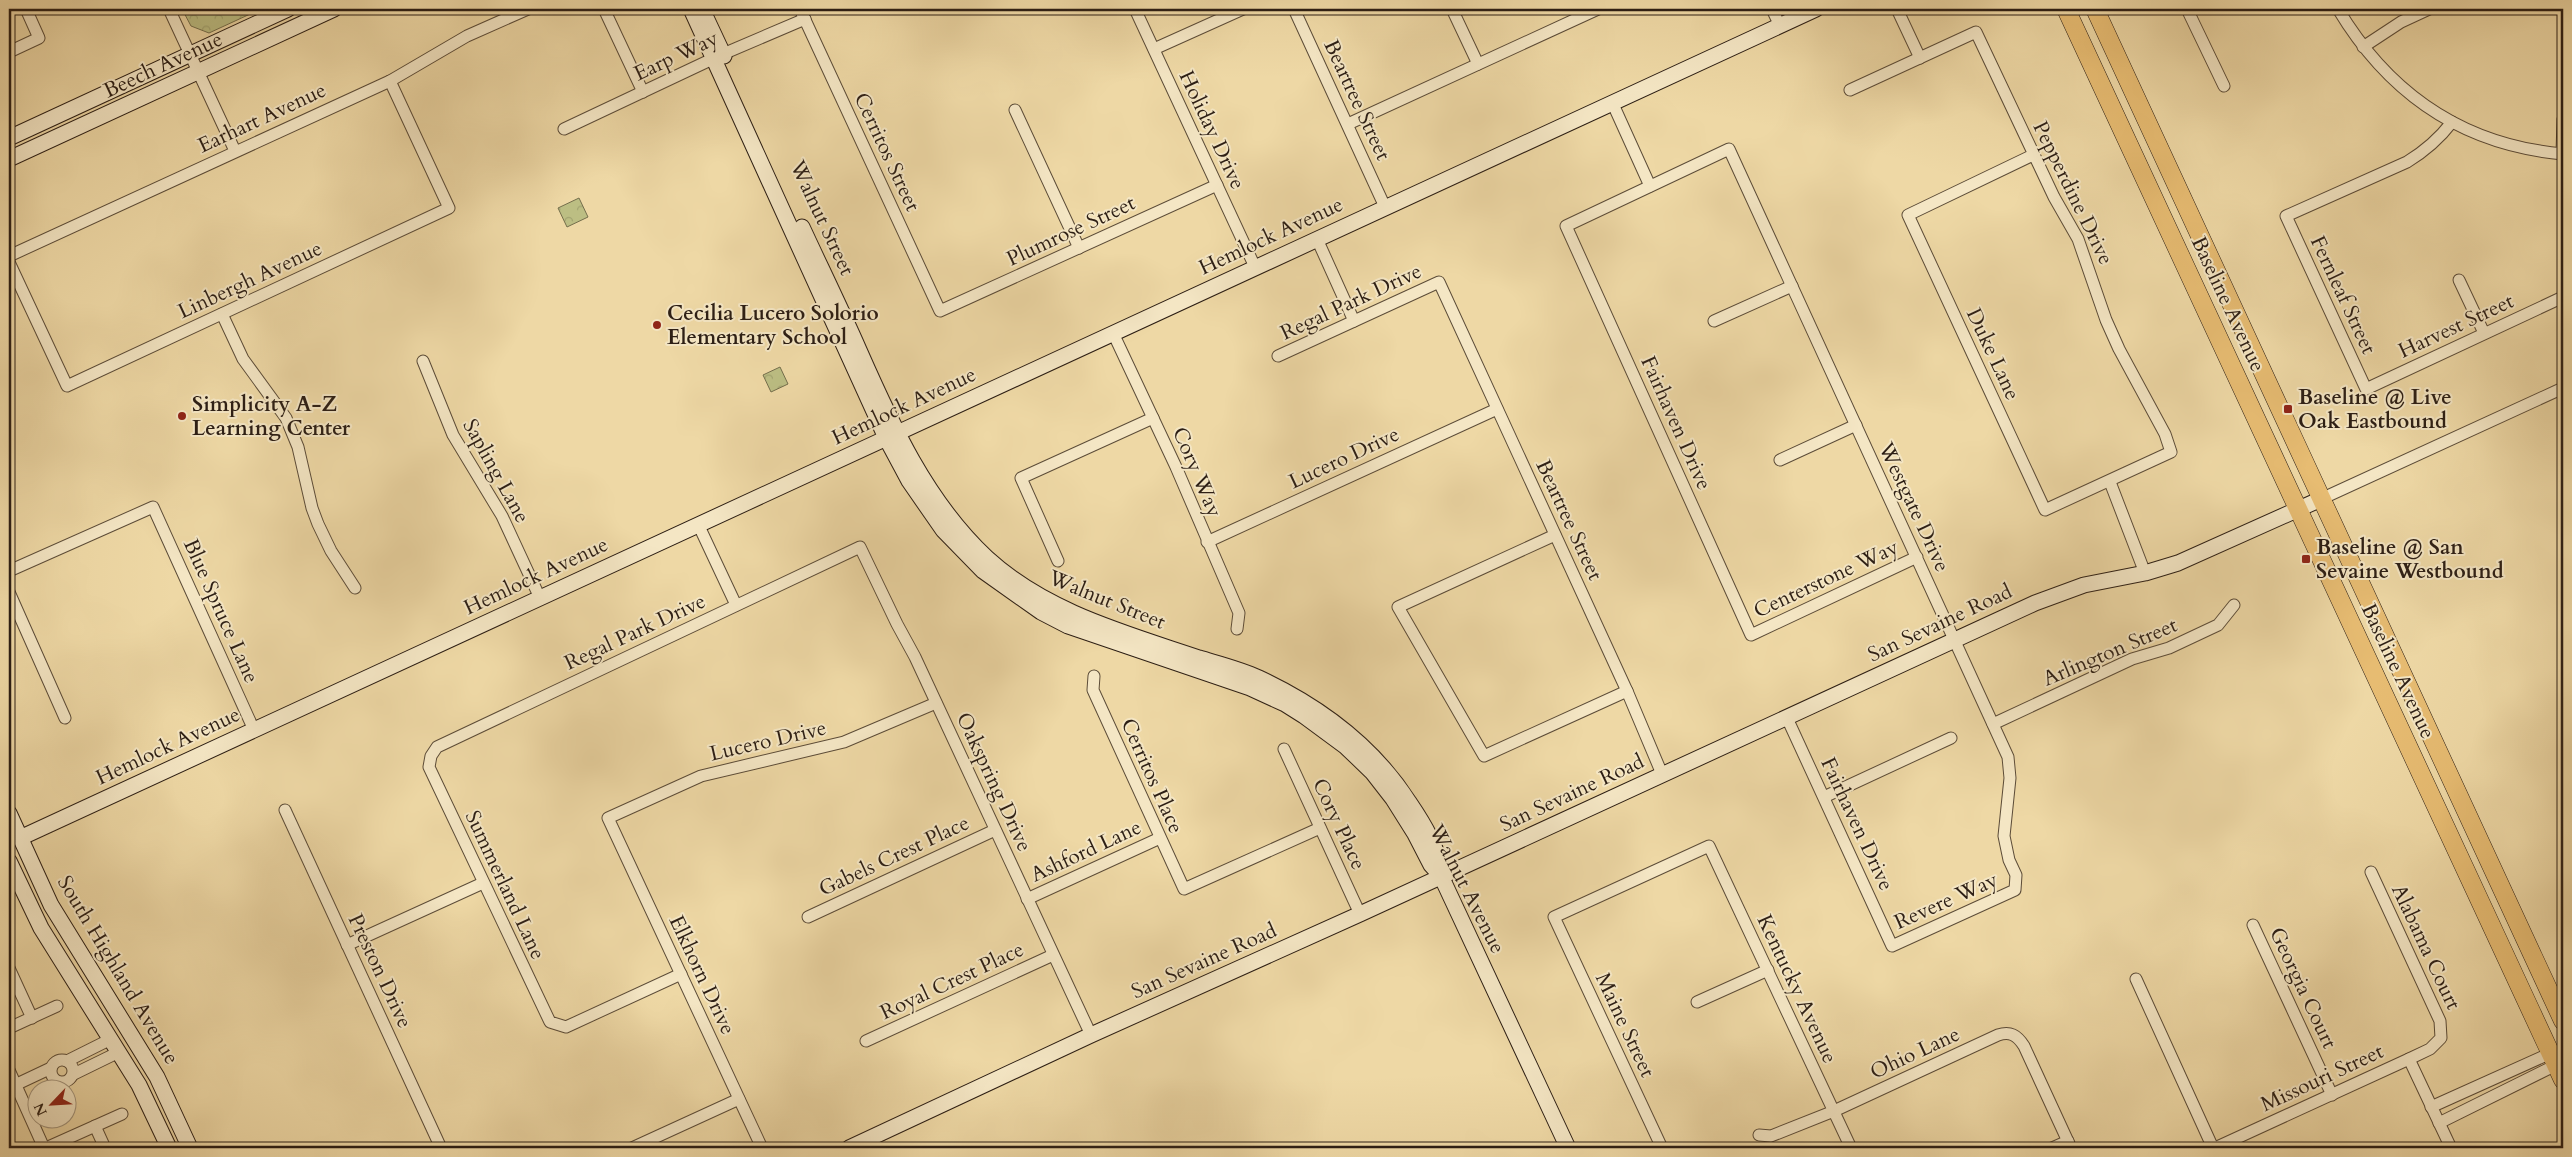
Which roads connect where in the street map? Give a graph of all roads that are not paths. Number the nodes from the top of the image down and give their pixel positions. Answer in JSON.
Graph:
{"nodes":[{"id":1,"x":26,"y":9,"type":"edge"},
{"id":2,"x":169,"y":9,"type":"edge"},
{"id":3,"x":288,"y":9,"type":"edge"},
{"id":4,"x":334,"y":9,"type":"edge"},
{"id":5,"x":528,"y":9,"type":"edge"},
{"id":6,"x":604,"y":9,"type":"edge"},
{"id":7,"x":691,"y":9,"type":"edge"},
{"id":8,"x":702,"y":9,"type":"edge"},
{"id":9,"x":1135,"y":9,"type":"edge"},
{"id":10,"x":1243,"y":9,"type":"edge"},
{"id":11,"x":1294,"y":9,"type":"edge"},
{"id":12,"x":1452,"y":9,"type":"edge"},
{"id":13,"x":1598,"y":9,"type":"edge"},
{"id":14,"x":1772,"y":9,"type":"edge"},
{"id":15,"x":1816,"y":9,"type":"edge"},
{"id":16,"x":1897,"y":9,"type":"edge"},
{"id":17,"x":2066,"y":9,"type":"edge"},
{"id":18,"x":2095,"y":9,"type":"edge"},
{"id":19,"x":2187,"y":9,"type":"edge"},
{"id":20,"x":2338,"y":9,"type":"edge"},
{"id":21,"x":2429,"y":9,"type":"edge"},
{"id":22,"x":802,"y":14,"type":"edge"},
{"id":23,"x":1780,"y":26,"type":"junction"},
{"id":24,"x":2363,"y":47,"type":"junction"},
{"id":25,"x":1154,"y":49,"type":"junction"},
{"id":26,"x":9,"y":52,"type":"edge"},
{"id":27,"x":190,"y":54,"type":"junction"},
{"id":28,"x":718,"y":57,"type":"junction"},
{"id":29,"x":1920,"y":58,"type":"junction"},
{"id":30,"x":1478,"y":64,"type":"junction"},
{"id":31,"x":199,"y":72,"type":"junction"},
{"id":32,"x":390,"y":81,"type":"junction"},
{"id":33,"x":2224,"y":86,"type":"dead end"},
{"id":34,"x":1850,"y":90,"type":"dead end"},
{"id":35,"x":643,"y":92,"type":"junction"},
{"id":36,"x":1612,"y":102,"type":"junction"},
{"id":37,"x":1014,"y":110,"type":"dead end"},
{"id":38,"x":2563,"y":119,"type":"edge"},
{"id":39,"x":2452,"y":122,"type":"junction"},
{"id":40,"x":1348,"y":124,"type":"junction"},
{"id":41,"x":564,"y":130,"type":"dead end"},
{"id":42,"x":9,"y":138,"type":"edge"},
{"id":43,"x":235,"y":151,"type":"junction"},
{"id":44,"x":2563,"y":154,"type":"edge"},
{"id":45,"x":2034,"y":155,"type":"junction"},
{"id":46,"x":9,"y":160,"type":"edge"},
{"id":47,"x":1217,"y":185,"type":"junction"},
{"id":48,"x":1650,"y":186,"type":"junction"},
{"id":49,"x":1385,"y":207,"type":"junction"},
{"id":50,"x":1317,"y":240,"type":"junction"},
{"id":51,"x":1079,"y":248,"type":"junction"},
{"id":52,"x":9,"y":256,"type":"edge"},
{"id":53,"x":9,"y":262,"type":"edge"},
{"id":54,"x":1255,"y":267,"type":"junction"},
{"id":55,"x":2459,"y":280,"type":"dead end"},
{"id":56,"x":1439,"y":282,"type":"joint"},
{"id":57,"x":1792,"y":286,"type":"junction"},
{"id":58,"x":2563,"y":297,"type":"edge"},
{"id":59,"x":940,"y":311,"type":"joint"},
{"id":60,"x":222,"y":314,"type":"junction"},
{"id":61,"x":1354,"y":321,"type":"junction"},
{"id":62,"x":1714,"y":321,"type":"dead end"},
{"id":63,"x":1113,"y":333,"type":"junction"},
{"id":64,"x":2484,"y":333,"type":"junction"},
{"id":65,"x":1278,"y":356,"type":"dead end"},
{"id":66,"x":423,"y":361,"type":"dead end"},
{"id":67,"x":2366,"y":388,"type":"joint"},
{"id":68,"x":2563,"y":388,"type":"edge"},
{"id":69,"x":1497,"y":409,"type":"junction"},
{"id":70,"x":1153,"y":418,"type":"junction"},
{"id":71,"x":1856,"y":425,"type":"junction"},
{"id":72,"x":892,"y":436,"type":"junction"},
{"id":73,"x":1780,"y":460,"type":"dead end"},
{"id":74,"x":2110,"y":482,"type":"junction"},
{"id":75,"x":2321,"y":499,"type":"junction"},
{"id":76,"x":2299,"y":509,"type":"junction"},
{"id":77,"x":698,"y":524,"type":"junction"},
{"id":78,"x":1555,"y":535,"type":"junction"},
{"id":79,"x":1207,"y":542,"type":"junction"},
{"id":80,"x":860,"y":547,"type":"joint"},
{"id":81,"x":1917,"y":557,"type":"junction"},
{"id":82,"x":1058,"y":561,"type":"dead end"},
{"id":83,"x":9,"y":571,"type":"edge"},
{"id":84,"x":2145,"y":573,"type":"junction"},
{"id":85,"x":355,"y":588,"type":"dead end"},
{"id":86,"x":9,"y":592,"type":"edge"},
{"id":87,"x":540,"y":598,"type":"junction"},
{"id":88,"x":736,"y":605,"type":"junction"},
{"id":89,"x":2234,"y":605,"type":"dead end"},
{"id":90,"x":1237,"y":629,"type":"dead end"},
{"id":91,"x":1751,"y":635,"type":"joint"},
{"id":92,"x":1954,"y":640,"type":"junction"},
{"id":93,"x":1094,"y":676,"type":"dead end"},
{"id":94,"x":1627,"y":691,"type":"junction"},
{"id":95,"x":936,"y":703,"type":"junction"},
{"id":96,"x":65,"y":718,"type":"dead end"},
{"id":97,"x":1787,"y":718,"type":"junction"},
{"id":98,"x":1993,"y":724,"type":"junction"},
{"id":99,"x":254,"y":730,"type":"junction"},
{"id":100,"x":1951,"y":738,"type":"dead end"},
{"id":101,"x":1284,"y":749,"type":"dead end"},
{"id":102,"x":430,"y":756,"type":"joint"},
{"id":103,"x":1662,"y":774,"type":"junction"},
{"id":104,"x":1824,"y":797,"type":"junction"},
{"id":105,"x":286,"y":810,"type":"dead end"},
{"id":106,"x":9,"y":813,"type":"edge"},
{"id":107,"x":608,"y":818,"type":"joint"},
{"id":108,"x":1320,"y":828,"type":"junction"},
{"id":109,"x":995,"y":830,"type":"junction"},
{"id":110,"x":1160,"y":838,"type":"junction"},
{"id":111,"x":14,"y":840,"type":"edge"},
{"id":112,"x":1710,"y":846,"type":"joint"},
{"id":113,"x":9,"y":861,"type":"edge"},
{"id":114,"x":2371,"y":872,"type":"dead end"},
{"id":115,"x":1441,"y":876,"type":"junction"},
{"id":116,"x":482,"y":883,"type":"junction"},
{"id":117,"x":2015,"y":890,"type":"joint"},
{"id":118,"x":1027,"y":899,"type":"junction"},
{"id":119,"x":1360,"y":914,"type":"junction"},
{"id":120,"x":808,"y":917,"type":"dead end"},
{"id":121,"x":2253,"y":925,"type":"dead end"},
{"id":122,"x":347,"y":945,"type":"junction"},
{"id":123,"x":1892,"y":946,"type":"joint"},
{"id":124,"x":1053,"y":955,"type":"junction"},
{"id":125,"x":9,"y":968,"type":"edge"},
{"id":126,"x":1768,"y":970,"type":"junction"},
{"id":127,"x":681,"y":974,"type":"junction"},
{"id":128,"x":2136,"y":979,"type":"dead end"},
{"id":129,"x":1697,"y":1002,"type":"dead end"},
{"id":130,"x":57,"y":1006,"type":"dead end"},
{"id":131,"x":32,"y":1018,"type":"junction"},
{"id":132,"x":2563,"y":1021,"type":"edge"},
{"id":133,"x":9,"y":1028,"type":"edge"},
{"id":134,"x":1090,"y":1035,"type":"junction"},
{"id":135,"x":2441,"y":1038,"type":"joint"},
{"id":136,"x":866,"y":1041,"type":"dead end"},
{"id":137,"x":115,"y":1045,"type":"junction"},
{"id":138,"x":2409,"y":1059,"type":"junction"},
{"id":139,"x":67,"y":1061,"type":"junction"},
{"id":140,"x":2559,"y":1062,"type":"edge"},
{"id":141,"x":51,"y":1068,"type":"junction"},
{"id":142,"x":9,"y":1070,"type":"edge"},
{"id":143,"x":74,"y":1074,"type":"junction"},
{"id":144,"x":57,"y":1080,"type":"edge"},
{"id":145,"x":70,"y":1080,"type":"edge"},
{"id":146,"x":15,"y":1085,"type":"junction"},
{"id":147,"x":2332,"y":1095,"type":"junction"},
{"id":148,"x":28,"y":1096,"type":"edge"},
{"id":149,"x":21,"y":1098,"type":"junction"},
{"id":150,"x":739,"y":1099,"type":"junction"},
{"id":151,"x":2431,"y":1107,"type":"junction"},
{"id":152,"x":1834,"y":1111,"type":"junction"},
{"id":153,"x":122,"y":1114,"type":"dead end"},
{"id":154,"x":2439,"y":1123,"type":"junction"},
{"id":155,"x":95,"y":1126,"type":"junction"},
{"id":156,"x":1759,"y":1135,"type":"dead end"},
{"id":157,"x":2070,"y":1145,"type":"edge"},
{"id":158,"x":45,"y":1148,"type":"edge"},
{"id":159,"x":106,"y":1148,"type":"edge"},
{"id":160,"x":170,"y":1148,"type":"edge"},
{"id":161,"x":190,"y":1148,"type":"edge"},
{"id":162,"x":441,"y":1148,"type":"edge"},
{"id":163,"x":632,"y":1148,"type":"edge"},
{"id":164,"x":762,"y":1148,"type":"edge"},
{"id":165,"x":849,"y":1148,"type":"edge"},
{"id":166,"x":1568,"y":1148,"type":"edge"},
{"id":167,"x":1662,"y":1148,"type":"edge"},
{"id":168,"x":1851,"y":1148,"type":"edge"},
{"id":169,"x":2052,"y":1148,"type":"edge"},
{"id":170,"x":2214,"y":1148,"type":"edge"},
{"id":171,"x":2451,"y":1148,"type":"edge"}],
"edges":[{"from":1,"to":26,"type":"street"},
{"from":2,"to":27,"type":"street"},
{"from":3,"to":27,"type":"street","name":"Beech Avenue"},
{"from":4,"to":31,"type":"street","name":"Beech Avenue"},
{"from":5,"to":32,"type":"street","name":"Earhart Avenue"},
{"from":6,"to":35,"type":"street"},
{"from":7,"to":28,"type":"street","name":"Walnut Street"},
{"from":8,"to":28,"type":"street","name":"Walnut Street"},
{"from":9,"to":25,"type":"street","name":"Holiday Drive"},
{"from":10,"to":25,"type":"street"},
{"from":11,"to":40,"type":"street","name":"Beartree Street"},
{"from":12,"to":30,"type":"street"},
{"from":13,"to":30,"type":"street"},
{"from":14,"to":23,"type":"street"},
{"from":15,"to":23,"type":"street","name":"Hemlock Avenue"},
{"from":16,"to":29,"type":"street"},
{"from":17,"to":76,"type":"main road","name":"Baseline Avenue"},
{"from":18,"to":75,"type":"main road","name":"Baseline Avenue"},
{"from":19,"to":33,"type":"street"},
{"from":20,"to":24,"type":"street"},
{"from":21,"to":24,"type":"street"},
{"from":22,"to":28,"type":"street","name":"Earp Way"},
{"from":22,"to":59,"type":"street","name":"Cerritos Street"},
{"from":23,"to":36,"type":"street","name":"Hemlock Avenue"},
{"from":24,"to":39,"type":"street"},
{"from":25,"to":47,"type":"street","name":"Holiday Drive"},
{"from":27,"to":31,"type":"street"},
{"from":27,"to":42,"type":"street","name":"Beech Avenue"},
{"from":28,"to":35,"type":"street","name":"Earp Way"},
{"from":28,"to":72,"type":"street","name":"Walnut Street"},
{"from":29,"to":34,"type":"street"},
{"from":29,"to":45,"type":"street","name":"Pepperdine Drive"},
{"from":30,"to":40,"type":"street"},
{"from":31,"to":43,"type":"street"},
{"from":31,"to":46,"type":"street","name":"Beech Avenue"},
{"from":32,"to":43,"type":"street","name":"Earhart Avenue"},
{"from":32,"to":60,"type":"street","name":"Linbergh Avenue"},
{"from":35,"to":41,"type":"street","name":"Earp Way"},
{"from":36,"to":48,"type":"street"},
{"from":36,"to":49,"type":"street","name":"Hemlock Avenue"},
{"from":37,"to":51,"type":"street"},
{"from":38,"to":44,"type":"street"},
{"from":39,"to":44,"type":"street"},
{"from":39,"to":67,"type":"street","name":"Fernleaf Street"},
{"from":40,"to":49,"type":"street","name":"Beartree Street"},
{"from":43,"to":52,"type":"street","name":"Earhart Avenue"},
{"from":45,"to":74,"type":"street","name":"Pepperdine Drive"},
{"from":45,"to":74,"type":"street","name":"Duke Lane"},
{"from":47,"to":51,"type":"street","name":"Plumrose Street"},
{"from":47,"to":54,"type":"street","name":"Holiday Drive"},
{"from":48,"to":57,"type":"street","name":"Westgate Drive"},
{"from":48,"to":91,"type":"street","name":"Fairhaven Drive"},
{"from":49,"to":50,"type":"street","name":"Hemlock Avenue"},
{"from":50,"to":54,"type":"street","name":"Hemlock Avenue"},
{"from":50,"to":61,"type":"street"},
{"from":51,"to":59,"type":"street","name":"Plumrose Street"},
{"from":53,"to":60,"type":"street","name":"Linbergh Avenue"},
{"from":54,"to":63,"type":"street","name":"Hemlock Avenue"},
{"from":55,"to":64,"type":"street"},
{"from":56,"to":61,"type":"street","name":"Regal Park Drive"},
{"from":56,"to":69,"type":"street","name":"Beartree Street"},
{"from":57,"to":62,"type":"street"},
{"from":57,"to":71,"type":"street","name":"Westgate Drive"},
{"from":58,"to":64,"type":"street","name":"Harvest Street"},
{"from":60,"to":85,"type":"street"},
{"from":61,"to":65,"type":"street","name":"Regal Park Drive"},
{"from":63,"to":70,"type":"street","name":"Cory Way"},
{"from":63,"to":72,"type":"street","name":"Hemlock Avenue"},
{"from":64,"to":67,"type":"street","name":"Harvest Street"},
{"from":66,"to":87,"type":"street","name":"Sapling Lane"},
{"from":68,"to":75,"type":"street"},
{"from":69,"to":78,"type":"street","name":"Beartree Street"},
{"from":69,"to":79,"type":"street","name":"Lucero Drive"},
{"from":70,"to":79,"type":"street","name":"Cory Way"},
{"from":70,"to":82,"type":"street"},
{"from":71,"to":73,"type":"street"},
{"from":71,"to":81,"type":"street","name":"Westgate Drive"},
{"from":72,"to":77,"type":"street","name":"Hemlock Avenue"},
{"from":72,"to":115,"type":"street","name":"Walnut Avenue"},
{"from":74,"to":84,"type":"street"},
{"from":75,"to":76,"type":"street","name":"San Sevaine Road"},
{"from":75,"to":132,"type":"main road","name":"Baseline Avenue"},
{"from":76,"to":84,"type":"street","name":"San Sevaine Road"},
{"from":76,"to":140,"type":"main road","name":"Baseline Avenue"},
{"from":77,"to":87,"type":"street","name":"Hemlock Avenue"},
{"from":77,"to":88,"type":"street"},
{"from":78,"to":94,"type":"street","name":"Beartree Street"},
{"from":78,"to":94,"type":"street"},
{"from":79,"to":90,"type":"street","name":"Cory Way"},
{"from":80,"to":88,"type":"street","name":"Regal Park Drive"},
{"from":80,"to":95,"type":"street","name":"Oakspring Drive"},
{"from":81,"to":91,"type":"street","name":"Centerstone Way"},
{"from":81,"to":92,"type":"street","name":"Westgate Drive"},
{"from":83,"to":99,"type":"street","name":"Blue Spruce Lane"},
{"from":84,"to":92,"type":"street","name":"San Sevaine Road"},
{"from":86,"to":96,"type":"street"},
{"from":87,"to":99,"type":"street","name":"Hemlock Avenue"},
{"from":88,"to":102,"type":"street","name":"Regal Park Drive"},
{"from":89,"to":98,"type":"street","name":"Arlington Street"},
{"from":92,"to":97,"type":"street","name":"San Sevaine Road"},
{"from":92,"to":98,"type":"street","name":"Westgate Drive"},
{"from":93,"to":110,"type":"street","name":"Cerritos Place"},
{"from":94,"to":103,"type":"street","name":"Beartree Street"},
{"from":95,"to":107,"type":"street","name":"Lucero Drive"},
{"from":95,"to":109,"type":"street","name":"Oakspring Drive"},
{"from":97,"to":103,"type":"street","name":"San Sevaine Road"},
{"from":97,"to":104,"type":"street","name":"Fairhaven Drive"},
{"from":98,"to":117,"type":"street","name":"Westgate Drive"},
{"from":99,"to":111,"type":"street","name":"Hemlock Avenue"},
{"from":100,"to":104,"type":"street"},
{"from":101,"to":108,"type":"street","name":"Cory Place"},
{"from":102,"to":116,"type":"street","name":"Summerland Lane"},
{"from":103,"to":115,"type":"street","name":"San Sevaine Road"},
{"from":104,"to":123,"type":"street","name":"Fairhaven Drive"},
{"from":105,"to":122,"type":"street","name":"Preston Drive"},
{"from":106,"to":111,"type":"street","name":"South Highland Avenue"},
{"from":107,"to":127,"type":"street","name":"Elkhorn Drive"},
{"from":108,"to":110,"type":"street","name":"Cerritos Place"},
{"from":108,"to":119,"type":"street","name":"Cory Place"},
{"from":109,"to":118,"type":"street","name":"Oakspring Drive"},
{"from":109,"to":120,"type":"street","name":"Gabels Crest Place"},
{"from":110,"to":118,"type":"street","name":"Ashford Lane"},
{"from":111,"to":161,"type":"street","name":"South Highland Avenue"},
{"from":112,"to":126,"type":"street","name":"Kentucky Avenue"},
{"from":112,"to":167,"type":"street","name":"Maine Street"},
{"from":113,"to":137,"type":"street","name":"South Highland Avenue"},
{"from":114,"to":135,"type":"street","name":"Alabama Court"},
{"from":115,"to":119,"type":"street","name":"San Sevaine Road"},
{"from":115,"to":166,"type":"street","name":"Walnut Avenue"},
{"from":116,"to":122,"type":"street"},
{"from":116,"to":127,"type":"street","name":"Summerland Lane"},
{"from":117,"to":123,"type":"street","name":"Revere Way"},
{"from":118,"to":124,"type":"street","name":"Oakspring Drive"},
{"from":119,"to":134,"type":"street","name":"San Sevaine Road"},
{"from":121,"to":147,"type":"street","name":"Georgia Court"},
{"from":122,"to":162,"type":"street","name":"Preston Drive"},
{"from":124,"to":134,"type":"street","name":"Oakspring Drive"},
{"from":124,"to":136,"type":"street","name":"Royal Crest Place"},
{"from":125,"to":131,"type":"street"},
{"from":126,"to":129,"type":"street"},
{"from":126,"to":152,"type":"street","name":"Kentucky Avenue"},
{"from":127,"to":150,"type":"street","name":"Elkhorn Drive"},
{"from":128,"to":170,"type":"street"},
{"from":130,"to":131,"type":"street"},
{"from":131,"to":133,"type":"street"},
{"from":134,"to":165,"type":"street","name":"San Sevaine Road"},
{"from":135,"to":138,"type":"street","name":"Missouri Street"},
{"from":137,"to":139,"type":"street"},
{"from":137,"to":143,"type":"street"},
{"from":137,"to":160,"type":"street","name":"South Highland Avenue"},
{"from":138,"to":147,"type":"street","name":"Missouri Street"},
{"from":138,"to":151,"type":"street"},
{"from":139,"to":141,"type":"street"},
{"from":139,"to":143,"type":"street"},
{"from":140,"to":151,"type":"street"},
{"from":140,"to":154,"type":"street"},
{"from":141,"to":144,"type":"street"},
{"from":141,"to":146,"type":"street"},
{"from":142,"to":146,"type":"street"},
{"from":143,"to":145,"type":"street"},
{"from":146,"to":149,"type":"street"},
{"from":147,"to":170,"type":"street","name":"Missouri Street"},
{"from":148,"to":149,"type":"street"},
{"from":149,"to":158,"type":"street"},
{"from":150,"to":163,"type":"street"},
{"from":150,"to":164,"type":"street","name":"Elkhorn Drive"},
{"from":151,"to":154,"type":"street"},
{"from":152,"to":156,"type":"street","name":"Ohio Lane"},
{"from":152,"to":157,"type":"street","name":"Ohio Lane"},
{"from":152,"to":168,"type":"street","name":"Kentucky Avenue"},
{"from":153,"to":155,"type":"street"},
{"from":154,"to":171,"type":"street"},
{"from":155,"to":158,"type":"street"},
{"from":155,"to":159,"type":"street"},
{"from":157,"to":169,"type":"street"}]}
